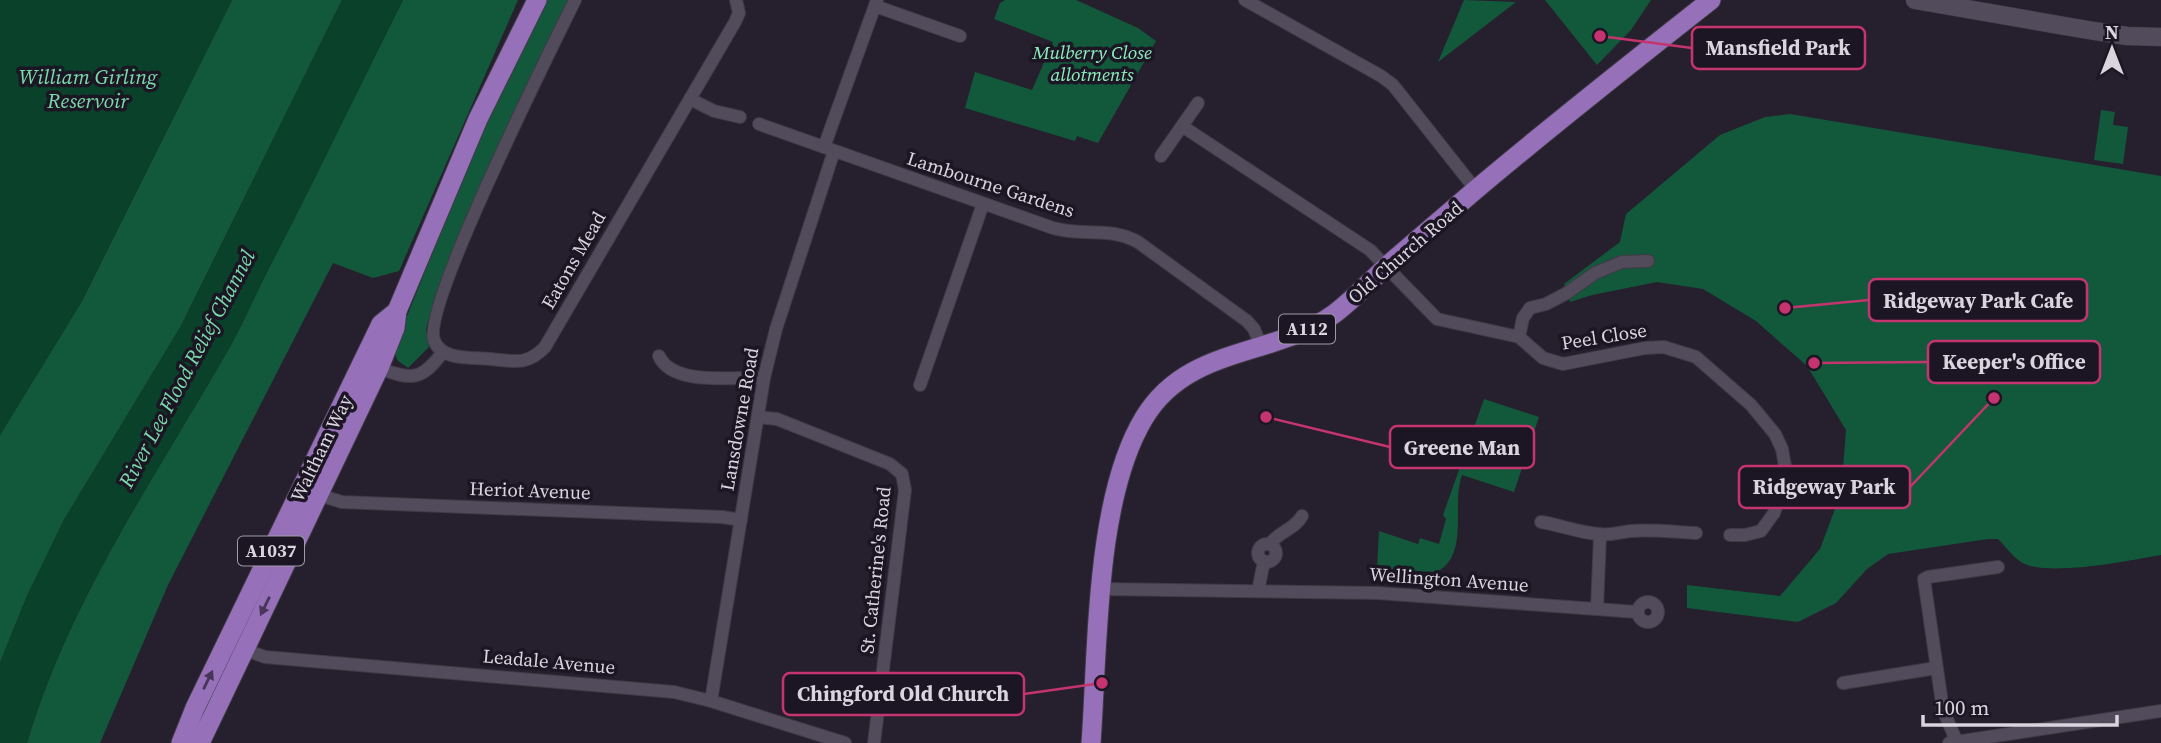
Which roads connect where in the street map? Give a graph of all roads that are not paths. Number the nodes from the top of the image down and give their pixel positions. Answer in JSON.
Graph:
{"nodes":[{"id":1,"x":537,"y":0,"type":"edge"},
{"id":2,"x":575,"y":0,"type":"edge"},
{"id":3,"x":736,"y":0,"type":"edge"},
{"id":4,"x":1245,"y":0,"type":"edge"},
{"id":5,"x":1712,"y":0,"type":"edge"},
{"id":6,"x":1915,"y":0,"type":"edge"},
{"id":7,"x":876,"y":3,"type":"edge"},
{"id":8,"x":960,"y":36,"type":"dead end"},
{"id":9,"x":2161,"y":37,"type":"edge"},
{"id":10,"x":690,"y":99,"type":"junction"},
{"id":11,"x":1198,"y":103,"type":"dead end"},
{"id":12,"x":740,"y":117,"type":"dead end"},
{"id":13,"x":759,"y":124,"type":"dead end"},
{"id":14,"x":1182,"y":126,"type":"junction"},
{"id":15,"x":829,"y":149,"type":"junction"},
{"id":16,"x":1161,"y":156,"type":"dead end"},
{"id":17,"x":1476,"y":190,"type":"junction"},
{"id":18,"x":983,"y":204,"type":"junction"},
{"id":19,"x":1648,"y":261,"type":"dead end"},
{"id":20,"x":1387,"y":266,"type":"junction"},
{"id":21,"x":1519,"y":337,"type":"junction"},
{"id":22,"x":1261,"y":346,"type":"junction"},
{"id":23,"x":443,"y":352,"type":"junction"},
{"id":24,"x":659,"y":356,"type":"dead end"},
{"id":25,"x":372,"y":364,"type":"junction"},
{"id":26,"x":764,"y":378,"type":"junction"},
{"id":27,"x":920,"y":385,"type":"dead end"},
{"id":28,"x":758,"y":416,"type":"junction"},
{"id":29,"x":319,"y":495,"type":"junction"},
{"id":30,"x":1302,"y":516,"type":"dead end"},
{"id":31,"x":741,"y":520,"type":"junction"},
{"id":32,"x":1541,"y":522,"type":"dead end"},
{"id":33,"x":1696,"y":533,"type":"dead end"},
{"id":34,"x":1600,"y":535,"type":"junction"},
{"id":35,"x":1730,"y":536,"type":"dead end"},
{"id":36,"x":274,"y":566,"type":"junction"},
{"id":37,"x":1998,"y":567,"type":"dead end"},
{"id":38,"x":1102,"y":589,"type":"junction"},
{"id":39,"x":1258,"y":591,"type":"junction"},
{"id":40,"x":1597,"y":609,"type":"junction"},
{"id":41,"x":1637,"y":612,"type":"dead end"},
{"id":42,"x":243,"y":649,"type":"junction"},
{"id":43,"x":1936,"y":668,"type":"junction"},
{"id":44,"x":1843,"y":683,"type":"dead end"},
{"id":45,"x":711,"y":701,"type":"junction"},
{"id":46,"x":2161,"y":711,"type":"edge"},
{"id":47,"x":203,"y":712,"type":"junction"},
{"id":48,"x":1953,"y":742,"type":"edge"},
{"id":49,"x":181,"y":743,"type":"edge"},
{"id":50,"x":200,"y":743,"type":"edge"},
{"id":51,"x":845,"y":743,"type":"edge"},
{"id":52,"x":874,"y":743,"type":"edge"},
{"id":53,"x":1091,"y":743,"type":"edge"}],
"edges":[{"from":1,"to":25,"type":"main road","name":"Waltham Way","number":"A1037"},
{"from":2,"to":23,"type":"street"},
{"from":3,"to":10,"type":"street","name":"Eatons Mead"},
{"from":4,"to":17,"type":"street"},
{"from":5,"to":17,"type":"main road","name":"Old Church Road","number":"A112"},
{"from":6,"to":9,"type":"main road"},
{"from":7,"to":8,"type":"street"},
{"from":7,"to":15,"type":"street","name":"Lansdowne Road"},
{"from":10,"to":12,"type":"street"},
{"from":10,"to":23,"type":"street","name":"Eatons Mead"},
{"from":11,"to":14,"type":"street"},
{"from":13,"to":15,"type":"street","name":"Lambourne Gardens"},
{"from":14,"to":16,"type":"street"},
{"from":14,"to":20,"type":"street","name":"Peel Close"},
{"from":15,"to":18,"type":"street","name":"Lambourne Gardens"},
{"from":15,"to":26,"type":"street","name":"Lansdowne Road"},
{"from":17,"to":20,"type":"main road","name":"Old Church Road","number":"A112"},
{"from":18,"to":22,"type":"street","name":"Lambourne Gardens"},
{"from":18,"to":27,"type":"street"},
{"from":19,"to":21,"type":"street"},
{"from":20,"to":21,"type":"street","name":"Peel Close"},
{"from":20,"to":22,"type":"main road","name":"Old Church Road","number":"A112"},
{"from":21,"to":35,"type":"street","name":"Peel Close"},
{"from":22,"to":38,"type":"main road","name":"Old Church Road","number":"A112"},
{"from":23,"to":25,"type":"street"},
{"from":24,"to":26,"type":"street"},
{"from":25,"to":29,"type":"main road","name":"Waltham Way","number":"A1037"},
{"from":25,"to":36,"type":"main road","name":"Waltham Way","number":"A1037"},
{"from":26,"to":28,"type":"street","name":"Lansdowne Road"},
{"from":28,"to":31,"type":"street","name":"Lansdowne Road"},
{"from":28,"to":52,"type":"street","name":"St. Catherine's Road"},
{"from":29,"to":31,"type":"street","name":"Heriot Avenue"},
{"from":29,"to":36,"type":"main road","name":"Waltham Way","number":"A1037"},
{"from":30,"to":39,"type":"street"},
{"from":31,"to":45,"type":"street","name":"Lansdowne Road"},
{"from":32,"to":34,"type":"street"},
{"from":33,"to":34,"type":"street"},
{"from":34,"to":40,"type":"street"},
{"from":36,"to":42,"type":"main road","name":"Waltham Way","number":"A1037","one_way":true},
{"from":47,"to":36,"type":"main road","name":"Waltham Way","number":"A1037","one_way":true},
{"from":37,"to":43,"type":"street"},
{"from":38,"to":39,"type":"street","name":"Wellington Avenue"},
{"from":38,"to":53,"type":"main road","name":"Old Church Road","number":"A112"},
{"from":39,"to":40,"type":"street","name":"Wellington Avenue"},
{"from":40,"to":41,"type":"street","name":"Wellington Avenue"},
{"from":42,"to":45,"type":"street","name":"Leadale Avenue"},
{"from":42,"to":47,"type":"main road","name":"Waltham Way","number":"A1037"},
{"from":43,"to":44,"type":"street"},
{"from":43,"to":48,"type":"street"},
{"from":45,"to":51,"type":"street","name":"Leadale Avenue"},
{"from":46,"to":48,"type":"street"},
{"from":47,"to":49,"type":"main road","name":"Waltham Way","number":"A1037"},
{"from":47,"to":50,"type":"main road","name":"Waltham Way","number":"A1037"}]}
